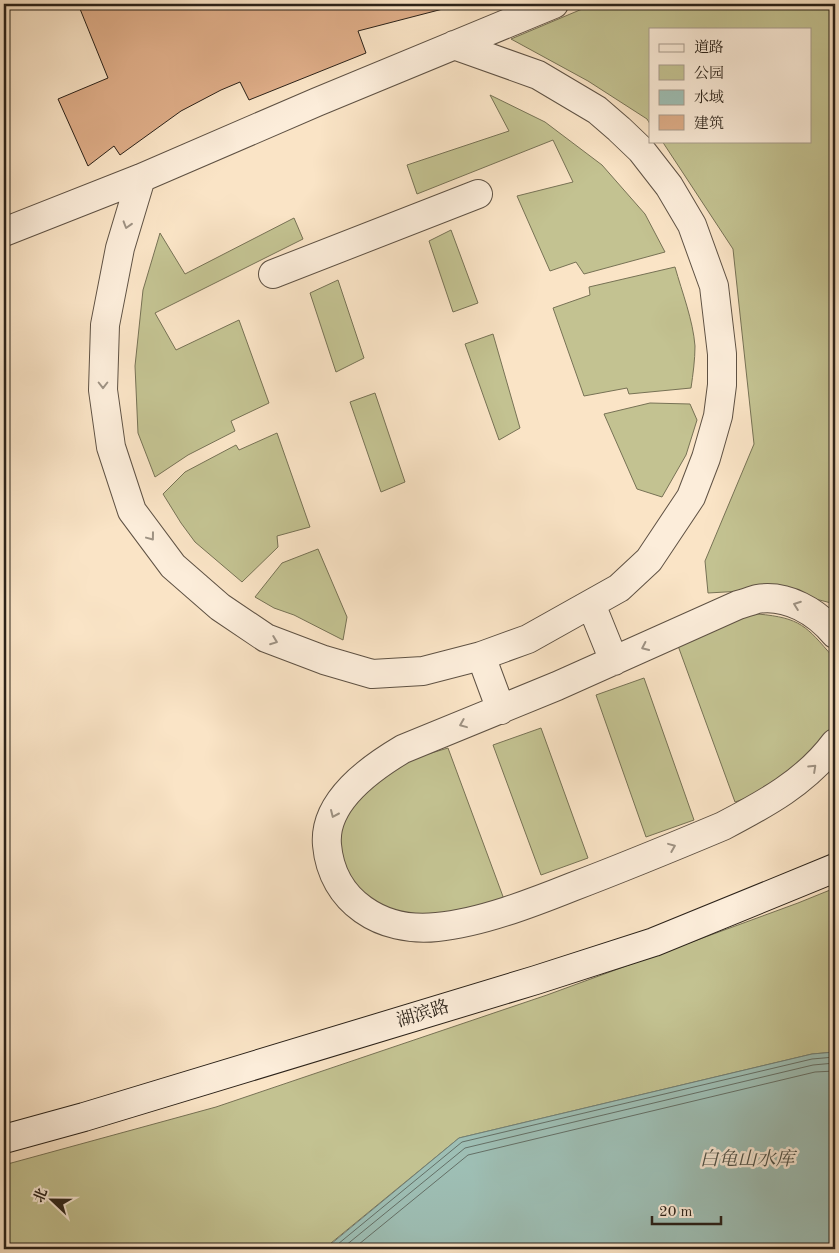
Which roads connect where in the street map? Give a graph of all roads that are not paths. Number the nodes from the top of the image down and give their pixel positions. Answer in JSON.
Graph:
{"nodes":[{"id":1,"x":554,"y":4,"type":"edge"},
{"id":2,"x":454,"y":45,"type":"junction"},
{"id":3,"x":141,"y":178,"type":"junction"},
{"id":4,"x":478,"y":194,"type":"dead end"},
{"id":5,"x":4,"y":232,"type":"edge"},
{"id":6,"x":272,"y":274,"type":"dead end"},
{"id":7,"x":591,"y":604,"type":"junction"},
{"id":8,"x":835,"y":634,"type":"edge"},
{"id":9,"x":481,"y":656,"type":"junction"},
{"id":10,"x":614,"y":661,"type":"junction"},
{"id":11,"x":501,"y":710,"type":"junction"},
{"id":12,"x":835,"y":743,"type":"edge"},
{"id":13,"x":835,"y":868,"type":"edge"},
{"id":14,"x":4,"y":1139,"type":"edge"}],
"edges":[{"from":1,"to":2,"type":"street"},
{"from":2,"to":3,"type":"street"},
{"from":2,"to":7,"type":"street"},
{"from":3,"to":5,"type":"street"},
{"from":3,"to":9,"type":"street","one_way":true},
{"from":4,"to":6,"type":"street"},
{"from":7,"to":9,"type":"street"},
{"from":7,"to":10,"type":"street"},
{"from":8,"to":10,"type":"street","one_way":true},
{"from":9,"to":11,"type":"street"},
{"from":10,"to":11,"type":"street"},
{"from":11,"to":12,"type":"street","one_way":true},
{"from":13,"to":14,"type":"street","name":"湖滨路"}]}
